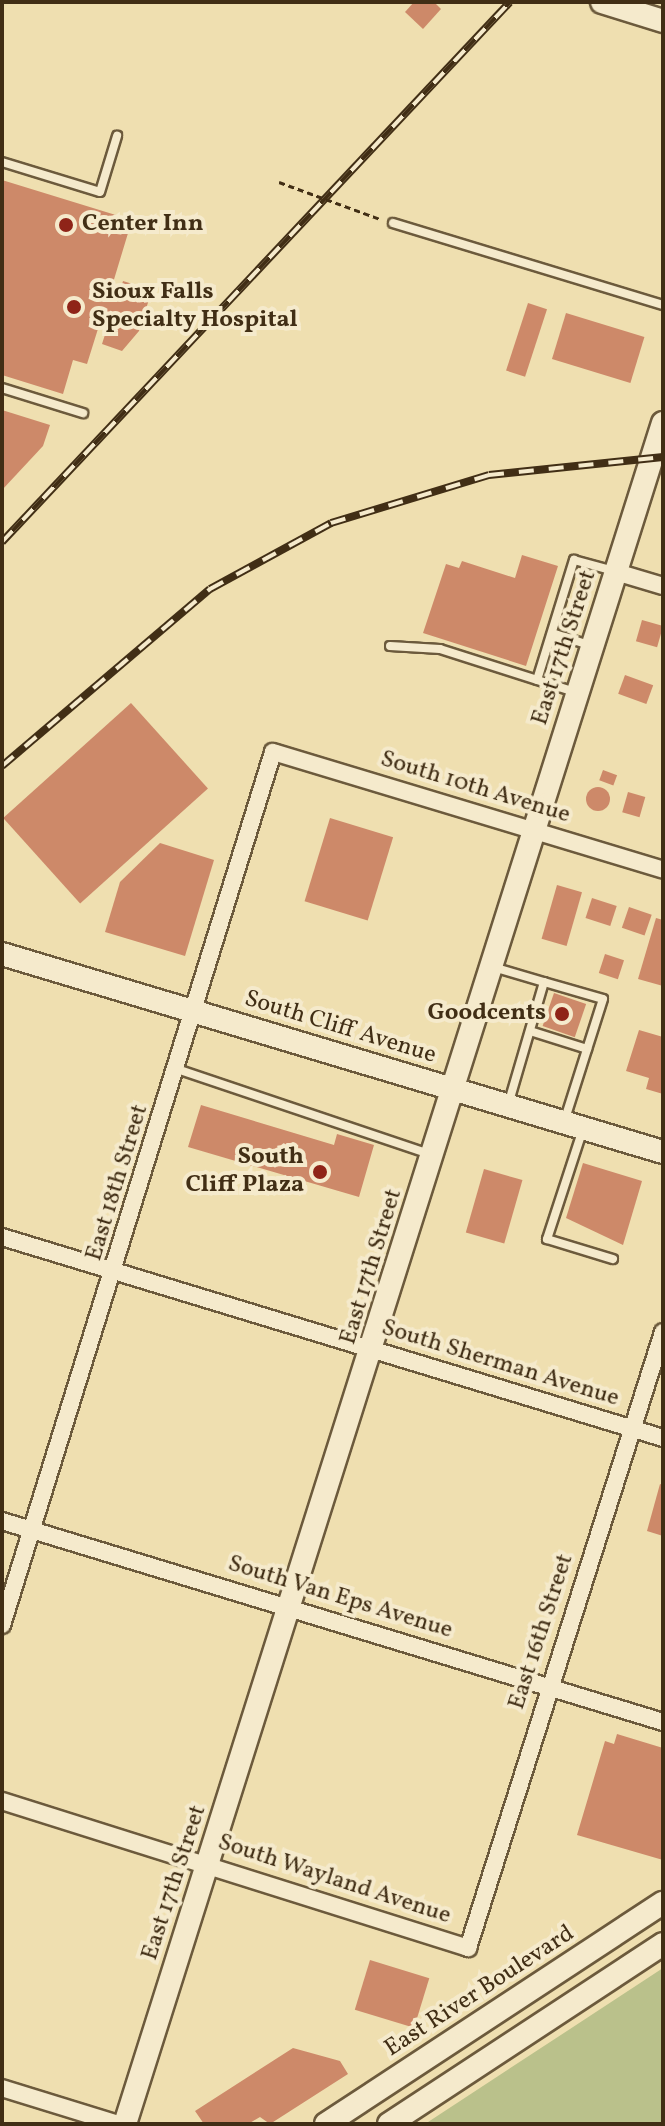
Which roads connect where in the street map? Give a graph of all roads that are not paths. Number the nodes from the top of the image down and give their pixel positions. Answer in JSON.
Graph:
{"nodes":[{"id":1,"x":602,"y":2,"type":"edge"},
{"id":2,"x":663,"y":21,"type":"edge"},
{"id":3,"x":117,"y":136,"type":"dead end"},
{"id":4,"x":2,"y":162,"type":"edge"},
{"id":5,"x":393,"y":223,"type":"road end"},
{"id":6,"x":663,"y":305,"type":"edge"},
{"id":7,"x":2,"y":388,"type":"edge"},
{"id":8,"x":83,"y":413,"type":"dead end"},
{"id":9,"x":663,"y":423,"type":"edge"},
{"id":10,"x":616,"y":572,"type":"junction"},
{"id":11,"x":663,"y":586,"type":"edge"},
{"id":12,"x":552,"y":633,"type":"junction"},
{"id":13,"x":390,"y":646,"type":"dead end"},
{"id":14,"x":593,"y":646,"type":"junction"},
{"id":15,"x":537,"y":680,"type":"junction"},
{"id":16,"x":578,"y":693,"type":"junction"},
{"id":17,"x":273,"y":752,"type":"joint"},
{"id":18,"x":534,"y":832,"type":"junction"},
{"id":19,"x":663,"y":870,"type":"edge"},
{"id":20,"x":2,"y":954,"type":"edge"},
{"id":21,"x":493,"y":967,"type":"junction"},
{"id":22,"x":544,"y":982,"type":"junction"},
{"id":23,"x":195,"y":1011,"type":"junction"},
{"id":24,"x":530,"y":1031,"type":"junction"},
{"id":25,"x":587,"y":1049,"type":"junction"},
{"id":26,"x":177,"y":1069,"type":"junction"},
{"id":27,"x":454,"y":1090,"type":"junction"},
{"id":28,"x":508,"y":1106,"type":"junction"},
{"id":29,"x":573,"y":1125,"type":"junction"},
{"id":30,"x":663,"y":1152,"type":"edge"},
{"id":31,"x":434,"y":1156,"type":"junction"},
{"id":32,"x":2,"y":1237,"type":"edge"},
{"id":33,"x":613,"y":1259,"type":"dead end"},
{"id":34,"x":115,"y":1272,"type":"junction"},
{"id":35,"x":663,"y":1332,"type":"edge"},
{"id":36,"x":373,"y":1351,"type":"junction"},
{"id":37,"x":633,"y":1429,"type":"junction"},
{"id":38,"x":663,"y":1438,"type":"edge"},
{"id":39,"x":2,"y":1521,"type":"edge"},
{"id":40,"x":32,"y":1530,"type":"junction"},
{"id":41,"x":292,"y":1607,"type":"junction"},
{"id":42,"x":2,"y":1625,"type":"edge"},
{"id":43,"x":549,"y":1687,"type":"junction"},
{"id":44,"x":663,"y":1722,"type":"edge"},
{"id":45,"x":2,"y":1801,"type":"edge"},
{"id":46,"x":208,"y":1865,"type":"junction"},
{"id":47,"x":663,"y":1903,"type":"edge"},
{"id":48,"x":663,"y":1944,"type":"edge"},
{"id":49,"x":468,"y":1948,"type":"joint"},
{"id":50,"x":2,"y":2088,"type":"edge"},
{"id":51,"x":118,"y":2124,"type":"edge"},
{"id":52,"x":125,"y":2124,"type":"edge"},
{"id":53,"x":326,"y":2124,"type":"edge"},
{"id":54,"x":389,"y":2124,"type":"edge"}],
"edges":[{"from":1,"to":2,"type":"street"},
{"from":3,"to":4,"type":"lane"},
{"from":5,"to":6,"type":"lane"},
{"from":7,"to":8,"type":"lane"},
{"from":9,"to":10,"type":"street","name":"East 17th Street"},
{"from":10,"to":11,"type":"street"},
{"from":10,"to":12,"type":"lane"},
{"from":10,"to":14,"type":"street","name":"East 17th Street"},
{"from":12,"to":14,"type":"lane"},
{"from":12,"to":15,"type":"lane"},
{"from":13,"to":15,"type":"lane"},
{"from":14,"to":16,"type":"street","name":"East 17th Street"},
{"from":15,"to":16,"type":"lane"},
{"from":16,"to":18,"type":"street","name":"East 17th Street"},
{"from":17,"to":18,"type":"street","name":"South 10th Avenue"},
{"from":17,"to":23,"type":"street","name":"East 18th Street"},
{"from":18,"to":19,"type":"street","name":"South 10th Avenue"},
{"from":18,"to":21,"type":"street","name":"East 17th Street"},
{"from":20,"to":23,"type":"street","name":"South Cliff Avenue"},
{"from":21,"to":22,"type":"lane"},
{"from":21,"to":27,"type":"street","name":"East 17th Street"},
{"from":22,"to":24,"type":"lane"},
{"from":22,"to":25,"type":"lane"},
{"from":23,"to":26,"type":"street","name":"East 18th Street"},
{"from":23,"to":27,"type":"street","name":"South Cliff Avenue"},
{"from":24,"to":25,"type":"lane"},
{"from":24,"to":28,"type":"lane"},
{"from":25,"to":29,"type":"lane"},
{"from":26,"to":31,"type":"lane"},
{"from":26,"to":34,"type":"street","name":"East 18th Street"},
{"from":27,"to":28,"type":"street","name":"South Cliff Avenue"},
{"from":27,"to":31,"type":"street","name":"East 17th Street"},
{"from":28,"to":29,"type":"street","name":"South Cliff Avenue"},
{"from":29,"to":30,"type":"street","name":"South Cliff Avenue"},
{"from":29,"to":33,"type":"lane"},
{"from":31,"to":36,"type":"street","name":"East 17th Street"},
{"from":32,"to":34,"type":"street","name":"South Sherman Avenue"},
{"from":34,"to":36,"type":"street","name":"South Sherman Avenue"},
{"from":34,"to":40,"type":"street","name":"East 18th Street"},
{"from":35,"to":37,"type":"street","name":"East 16th Street"},
{"from":36,"to":37,"type":"street","name":"South Sherman Avenue"},
{"from":36,"to":41,"type":"street","name":"East 17th Street"},
{"from":37,"to":38,"type":"street","name":"South Sherman Avenue"},
{"from":37,"to":43,"type":"street","name":"East 16th Street"},
{"from":39,"to":40,"type":"street","name":"South Van Eps Avenue"},
{"from":40,"to":41,"type":"street","name":"South Van Eps Avenue"},
{"from":40,"to":42,"type":"street","name":"East 18th Street"},
{"from":41,"to":43,"type":"street","name":"South Van Eps Avenue"},
{"from":41,"to":46,"type":"street","name":"East 17th Street"},
{"from":43,"to":44,"type":"street","name":"South Van Eps Avenue"},
{"from":43,"to":49,"type":"street","name":"East 16th Street"},
{"from":45,"to":46,"type":"street","name":"South Wayland Avenue"},
{"from":46,"to":49,"type":"street","name":"South Wayland Avenue"},
{"from":46,"to":52,"type":"street","name":"East 17th Street"},
{"from":47,"to":53,"type":"street","name":"East River Boulevard"},
{"from":48,"to":54,"type":"street"},
{"from":50,"to":51,"type":"street"}]}
